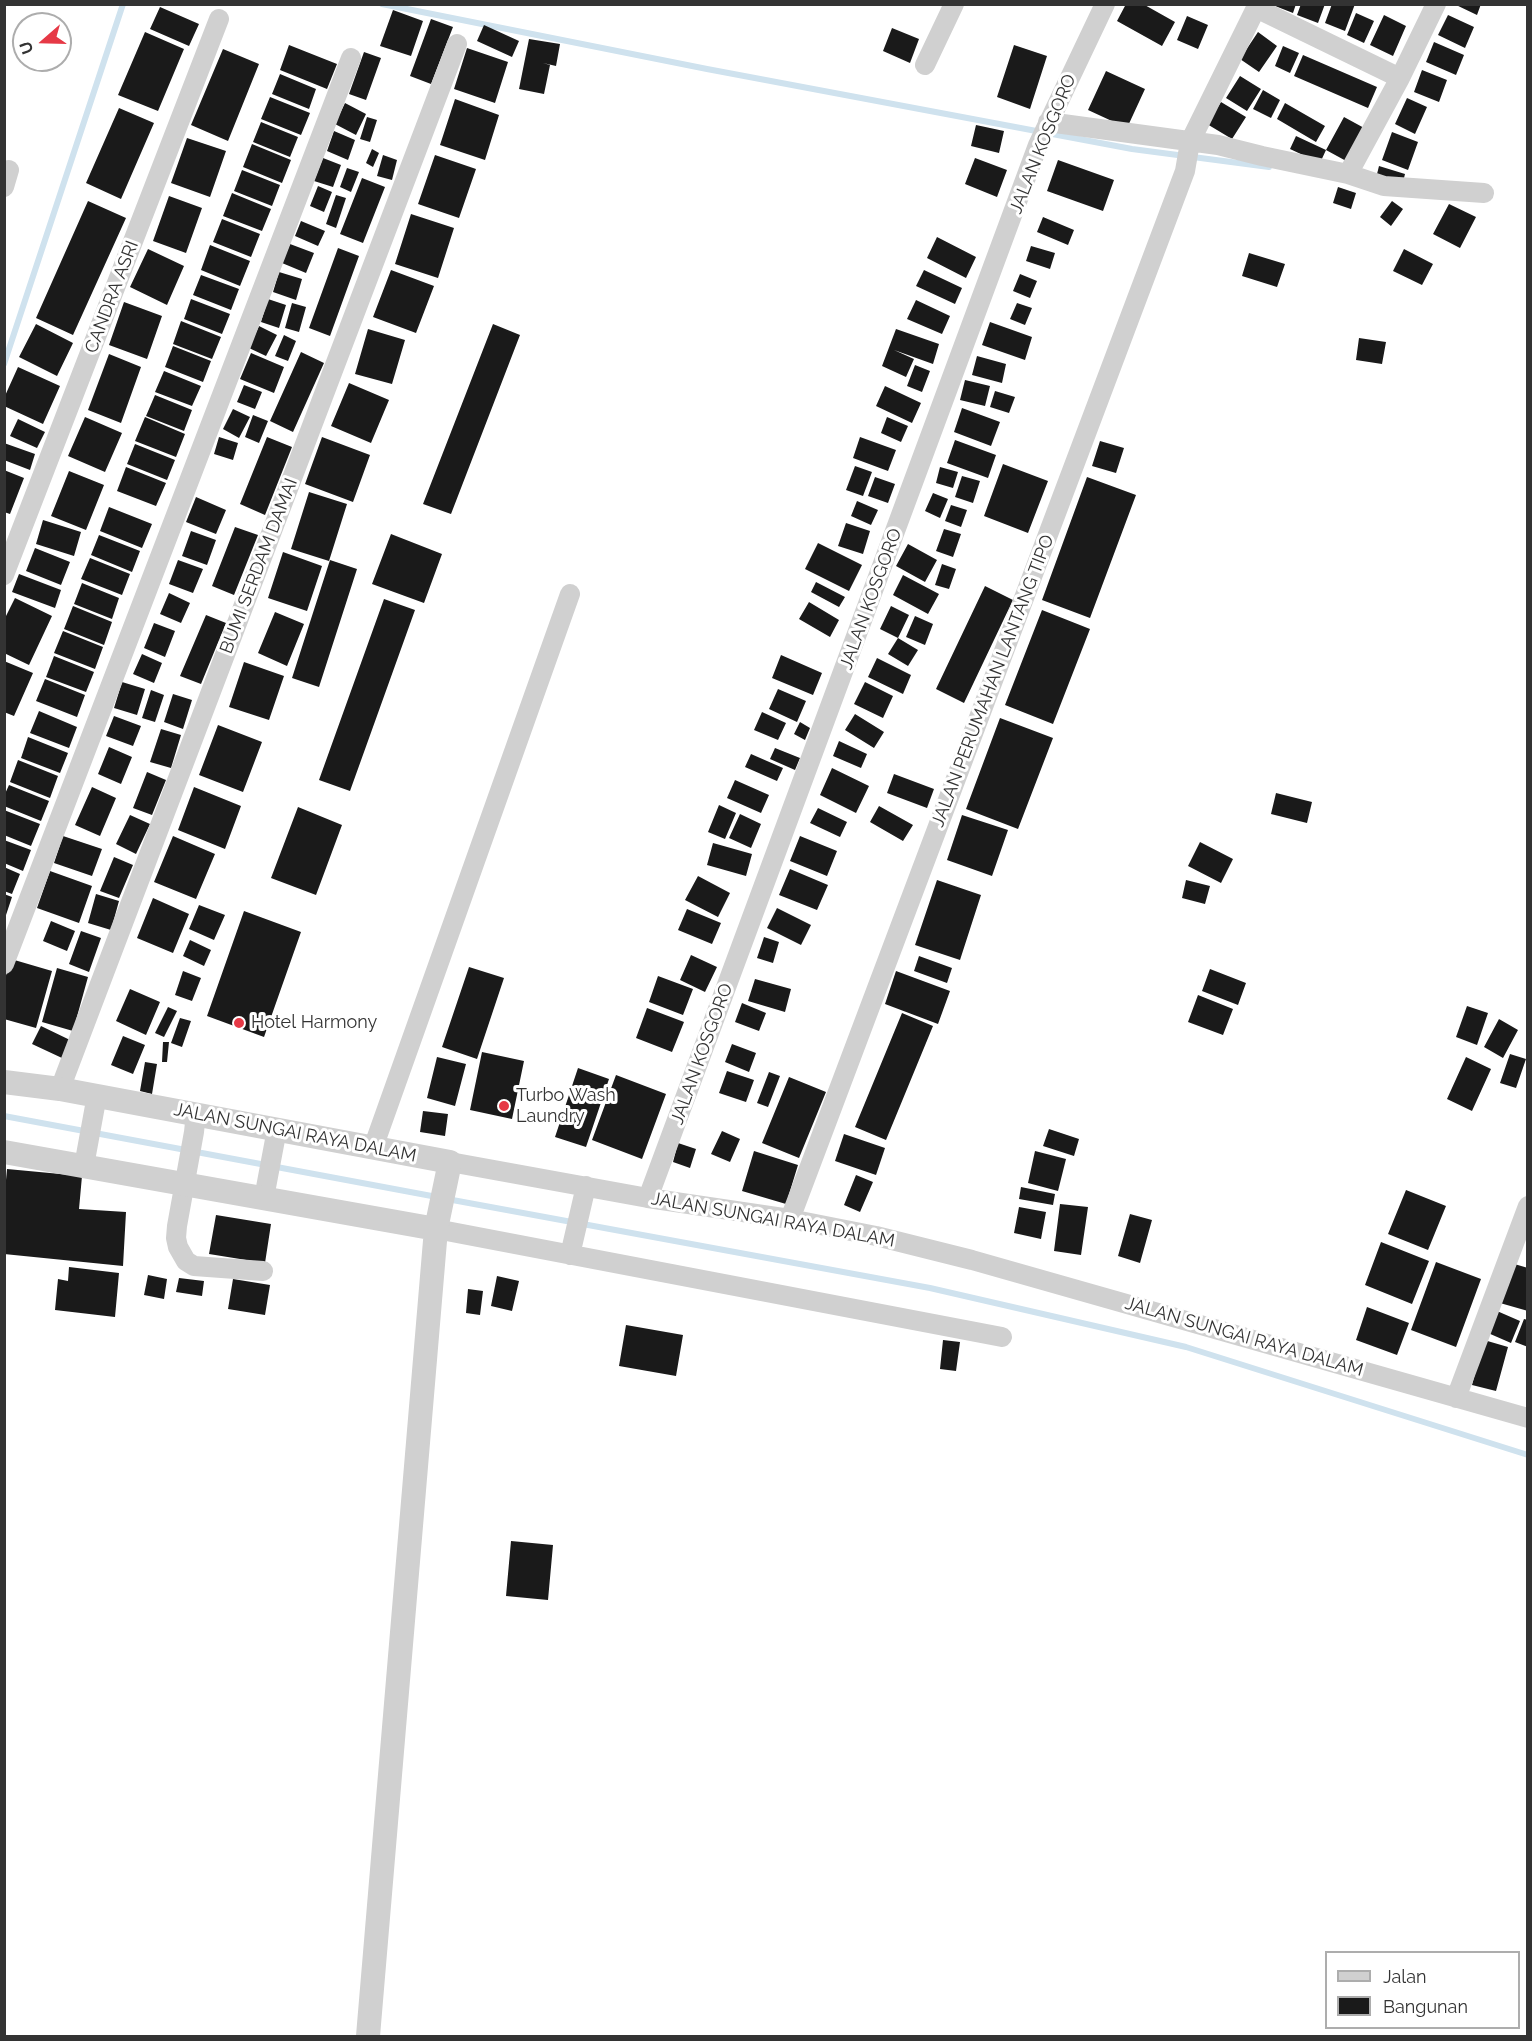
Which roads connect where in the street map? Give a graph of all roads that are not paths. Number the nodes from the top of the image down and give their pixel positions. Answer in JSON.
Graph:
{"nodes":[{"id":1,"x":954,"y":4,"type":"edge"},
{"id":2,"x":1105,"y":4,"type":"edge"},
{"id":3,"x":1436,"y":4,"type":"edge"},
{"id":4,"x":1257,"y":6,"type":"edge"},
{"id":5,"x":219,"y":19,"type":"dead end"},
{"id":6,"x":457,"y":44,"type":"dead end"},
{"id":7,"x":351,"y":58,"type":"dead end"},
{"id":8,"x":925,"y":65,"type":"dead end"},
{"id":9,"x":1400,"y":78,"type":"junction"},
{"id":10,"x":1048,"y":123,"type":"junction"},
{"id":11,"x":1190,"y":142,"type":"junction"},
{"id":12,"x":1348,"y":174,"type":"junction"},
{"id":13,"x":1484,"y":193,"type":"dead end"},
{"id":14,"x":4,"y":574,"type":"edge"},
{"id":15,"x":570,"y":594,"type":"dead end"},
{"id":16,"x":4,"y":964,"type":"edge"},
{"id":17,"x":4,"y":1082,"type":"edge"},
{"id":18,"x":60,"y":1089,"type":"junction"},
{"id":19,"x":95,"y":1104,"type":"junction"},
{"id":20,"x":195,"y":1123,"type":"junction"},
{"id":21,"x":275,"y":1139,"type":"junction"},
{"id":22,"x":373,"y":1148,"type":"junction"},
{"id":23,"x":4,"y":1152,"type":"edge"},
{"id":24,"x":85,"y":1160,"type":"junction"},
{"id":25,"x":448,"y":1169,"type":"junction"},
{"id":26,"x":185,"y":1179,"type":"junction"},
{"id":27,"x":584,"y":1193,"type":"junction"},
{"id":28,"x":265,"y":1195,"type":"junction"},
{"id":29,"x":648,"y":1198,"type":"junction"},
{"id":30,"x":1527,"y":1206,"type":"edge"},
{"id":31,"x":790,"y":1219,"type":"junction"},
{"id":32,"x":437,"y":1221,"type":"junction"},
{"id":33,"x":571,"y":1251,"type":"junction"},
{"id":34,"x":263,"y":1270,"type":"dead end"},
{"id":35,"x":1002,"y":1337,"type":"dead end"},
{"id":36,"x":1456,"y":1398,"type":"junction"},
{"id":37,"x":1527,"y":1419,"type":"edge"},
{"id":38,"x":368,"y":2037,"type":"edge"}],
"edges":[{"from":1,"to":8,"type":"street"},
{"from":2,"to":10,"type":"street","name":"JALAN KOSGORO"},
{"from":3,"to":9,"type":"street"},
{"from":4,"to":9,"type":"street"},
{"from":4,"to":11,"type":"street","name":"JALAN PERUMAHAN LANTANG TIPO"},
{"from":5,"to":14,"type":"street","name":"CANDRA ASRI"},
{"from":6,"to":18,"type":"street","name":"BUMI SERDAM DAMAI"},
{"from":7,"to":16,"type":"street"},
{"from":9,"to":12,"type":"street"},
{"from":10,"to":11,"type":"street"},
{"from":10,"to":29,"type":"street","name":"JALAN KOSGORO"},
{"from":11,"to":12,"type":"street"},
{"from":11,"to":31,"type":"street","name":"JALAN PERUMAHAN LANTANG TIPO"},
{"from":12,"to":13,"type":"street"},
{"from":15,"to":22,"type":"street"},
{"from":17,"to":18,"type":"street","name":"JALAN SUNGAI RAYA DALAM"},
{"from":18,"to":19,"type":"street","name":"JALAN SUNGAI RAYA DALAM"},
{"from":19,"to":20,"type":"street","name":"JALAN SUNGAI RAYA DALAM"},
{"from":19,"to":24,"type":"street"},
{"from":20,"to":21,"type":"street","name":"JALAN SUNGAI RAYA DALAM"},
{"from":20,"to":26,"type":"street"},
{"from":21,"to":22,"type":"street","name":"JALAN SUNGAI RAYA DALAM"},
{"from":21,"to":28,"type":"street"},
{"from":22,"to":25,"type":"street","name":"JALAN SUNGAI RAYA DALAM"},
{"from":23,"to":24,"type":"street"},
{"from":24,"to":26,"type":"street"},
{"from":25,"to":27,"type":"street","name":"JALAN SUNGAI RAYA DALAM"},
{"from":25,"to":32,"type":"street"},
{"from":26,"to":28,"type":"street"},
{"from":26,"to":34,"type":"street"},
{"from":27,"to":29,"type":"street","name":"JALAN SUNGAI RAYA DALAM"},
{"from":27,"to":33,"type":"street"},
{"from":28,"to":32,"type":"street"},
{"from":29,"to":31,"type":"street","name":"JALAN SUNGAI RAYA DALAM"},
{"from":30,"to":36,"type":"street"},
{"from":31,"to":36,"type":"street","name":"JALAN SUNGAI RAYA DALAM"},
{"from":32,"to":33,"type":"street"},
{"from":32,"to":38,"type":"street"},
{"from":33,"to":35,"type":"street"},
{"from":36,"to":37,"type":"street","name":"JALAN SUNGAI RAYA DALAM"}]}
